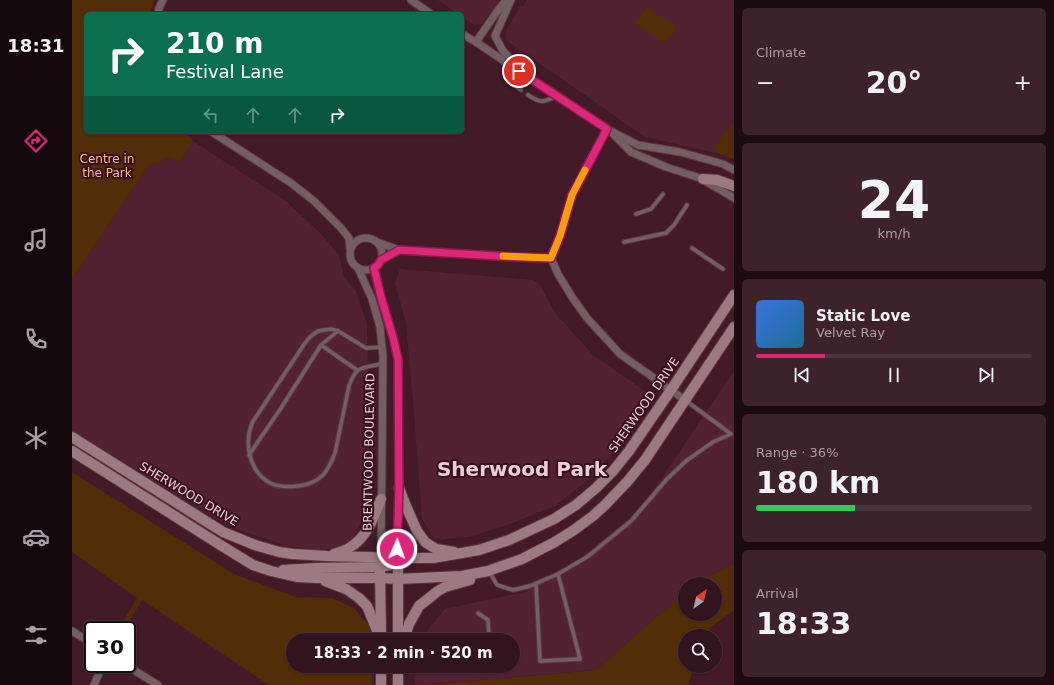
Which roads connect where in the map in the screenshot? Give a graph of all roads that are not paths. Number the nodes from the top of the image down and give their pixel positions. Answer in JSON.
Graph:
{"nodes":[{"id":1,"x":163,"y":0,"type":"edge"},
{"id":2,"x":410,"y":0,"type":"edge"},
{"id":3,"x":506,"y":0,"type":"edge"},
{"id":4,"x":511,"y":0,"type":"edge"},
{"id":5,"x":158,"y":12,"type":"edge"},
{"id":6,"x":428,"y":12,"type":"edge"},
{"id":7,"x":464,"y":35,"type":"edge"},
{"id":8,"x":476,"y":42,"type":"junction"},
{"id":9,"x":512,"y":66,"type":"junction"},
{"id":10,"x":526,"y":76,"type":"junction"},
{"id":11,"x":521,"y":90,"type":"dead end"},
{"id":12,"x":528,"y":95,"type":"dead end"},
{"id":13,"x":556,"y":96,"type":"junction"},
{"id":14,"x":607,"y":129,"type":"junction"},
{"id":15,"x":215,"y":134,"type":"edge"},
{"id":16,"x":734,"y":170,"type":"edge"},
{"id":17,"x":703,"y":180,"type":"junction"},
{"id":18,"x":734,"y":186,"type":"edge"},
{"id":19,"x":663,"y":194,"type":"dead end"},
{"id":20,"x":734,"y":198,"type":"edge"},
{"id":21,"x":687,"y":205,"type":"dead end"},
{"id":22,"x":636,"y":214,"type":"dead end"},
{"id":23,"x":377,"y":242,"type":"junction"},
{"id":24,"x":624,"y":242,"type":"dead end"},
{"id":25,"x":692,"y":248,"type":"dead end"},
{"id":26,"x":350,"y":249,"type":"junction"},
{"id":27,"x":399,"y":250,"type":"junction"},
{"id":28,"x":551,"y":258,"type":"junction"},
{"id":29,"x":381,"y":260,"type":"junction"},
{"id":30,"x":358,"y":268,"type":"junction"},
{"id":31,"x":374,"y":268,"type":"junction"},
{"id":32,"x":723,"y":269,"type":"dead end"},
{"id":33,"x":734,"y":295,"type":"edge"},
{"id":34,"x":734,"y":327,"type":"edge"},
{"id":35,"x":338,"y":331,"type":"junction"},
{"id":36,"x":321,"y":345,"type":"junction"},
{"id":37,"x":383,"y":347,"type":"junction"},
{"id":38,"x":383,"y":364,"type":"junction"},
{"id":39,"x":357,"y":370,"type":"junction"},
{"id":40,"x":671,"y":390,"type":"junction"},
{"id":41,"x":685,"y":400,"type":"junction"},
{"id":42,"x":72,"y":437,"type":"edge"},
{"id":43,"x":72,"y":451,"type":"edge"},
{"id":44,"x":250,"y":455,"type":"junction"},
{"id":45,"x":399,"y":488,"type":"junction"},
{"id":46,"x":381,"y":499,"type":"junction"},
{"id":47,"x":464,"y":554,"type":"junction"},
{"id":48,"x":327,"y":556,"type":"junction"},
{"id":49,"x":398,"y":558,"type":"junction"},
{"id":50,"x":380,"y":563,"type":"junction"},
{"id":51,"x":488,"y":570,"type":"junction"},
{"id":52,"x":272,"y":571,"type":"junction"},
{"id":53,"x":558,"y":574,"type":"junction"},
{"id":54,"x":317,"y":578,"type":"junction"},
{"id":55,"x":380,"y":578,"type":"junction"},
{"id":56,"x":398,"y":579,"type":"junction"},
{"id":57,"x":536,"y":584,"type":"junction"},
{"id":58,"x":478,"y":613,"type":"dead end"},
{"id":59,"x":72,"y":631,"type":"edge"},
{"id":60,"x":378,"y":633,"type":"edge"},
{"id":61,"x":381,"y":633,"type":"edge"},
{"id":62,"x":398,"y":633,"type":"edge"},
{"id":63,"x":406,"y":633,"type":"edge"},
{"id":64,"x":489,"y":633,"type":"edge"},
{"id":65,"x":84,"y":638,"type":"edge"},
{"id":66,"x":136,"y":671,"type":"edge"},
{"id":67,"x":99,"y":673,"type":"edge"},
{"id":68,"x":381,"y":673,"type":"edge"},
{"id":69,"x":398,"y":673,"type":"edge"},
{"id":70,"x":94,"y":685,"type":"edge"},
{"id":71,"x":158,"y":685,"type":"edge"},
{"id":72,"x":381,"y":685,"type":"edge"},
{"id":73,"x":398,"y":685,"type":"edge"}],
"edges":[{"from":1,"to":5,"type":"street"},
{"from":2,"to":6,"type":"street"},
{"from":3,"to":8,"type":"street"},
{"from":4,"to":10,"type":"street"},
{"from":7,"to":8,"type":"street"},
{"from":8,"to":9,"type":"street"},
{"from":9,"to":10,"type":"street"},
{"from":9,"to":11,"type":"lane"},
{"from":10,"to":13,"type":"street"},
{"from":12,"to":13,"type":"lane"},
{"from":13,"to":14,"type":"street"},
{"from":14,"to":16,"type":"street"},
{"from":14,"to":17,"type":"street"},
{"from":14,"to":28,"type":"street"},
{"from":15,"to":26,"type":"street"},
{"from":17,"to":18,"type":"main road"},
{"from":17,"to":20,"type":"street"},
{"from":19,"to":22,"type":"lane"},
{"from":21,"to":24,"type":"lane"},
{"from":23,"to":26,"type":"street"},
{"from":23,"to":27,"type":"street"},
{"from":23,"to":29,"type":"street"},
{"from":25,"to":32,"type":"lane"},
{"from":26,"to":30,"type":"street"},
{"from":27,"to":28,"type":"street"},
{"from":27,"to":29,"type":"street"},
{"from":28,"to":40,"type":"street"},
{"from":29,"to":31,"type":"street"},
{"from":30,"to":31,"type":"street"},
{"from":30,"to":37,"type":"street","name":"BRENTWOOD BOULEVARD"},
{"from":31,"to":45,"type":"street"},
{"from":33,"to":40,"type":"main road","name":"SHERWOOD DRIVE"},
{"from":34,"to":41,"type":"main road","name":"SHERWOOD DRIVE"},
{"from":35,"to":36,"type":"lane"},
{"from":35,"to":37,"type":"lane"},
{"from":35,"to":44,"type":"lane"},
{"from":36,"to":39,"type":"lane"},
{"from":36,"to":44,"type":"lane"},
{"from":37,"to":38,"type":"street","name":"BRENTWOOD BOULEVARD"},
{"from":38,"to":39,"type":"lane"},
{"from":38,"to":46,"type":"street","name":"BRENTWOOD BOULEVARD"},
{"from":39,"to":44,"type":"lane"},
{"from":40,"to":41,"type":"street"},
{"from":40,"to":47,"type":"main road","name":"SHERWOOD DRIVE"},
{"from":41,"to":51,"type":"main road","name":"SHERWOOD DRIVE"},
{"from":41,"to":53,"type":"lane"},
{"from":42,"to":48,"type":"main road","name":"SHERWOOD DRIVE"},
{"from":43,"to":52,"type":"main road","name":"SHERWOOD DRIVE"},
{"from":45,"to":47,"type":"main road"},
{"from":45,"to":49,"type":"street"},
{"from":46,"to":48,"type":"main road"},
{"from":46,"to":50,"type":"street","name":"BRENTWOOD BOULEVARD"},
{"from":47,"to":49,"type":"main road","name":"SHERWOOD DRIVE"},
{"from":48,"to":50,"type":"main road","name":"SHERWOOD DRIVE"},
{"from":49,"to":50,"type":"main road","name":"SHERWOOD DRIVE"},
{"from":49,"to":56,"type":"main road"},
{"from":50,"to":52,"type":"main road"},
{"from":50,"to":55,"type":"main road","name":"BRENTWOOD BOULEVARD"},
{"from":51,"to":56,"type":"main road","name":"SHERWOOD DRIVE"},
{"from":51,"to":57,"type":"lane"},
{"from":51,"to":63,"type":"main road"},
{"from":52,"to":54,"type":"main road","name":"SHERWOOD DRIVE"},
{"from":53,"to":57,"type":"lane"},
{"from":53,"to":57,"type":"lane"},
{"from":54,"to":55,"type":"main road","name":"SHERWOOD DRIVE"},
{"from":54,"to":60,"type":"main road"},
{"from":55,"to":56,"type":"main road","name":"SHERWOOD DRIVE"},
{"from":55,"to":61,"type":"main road","name":"BRENTWOOD BOULEVARD"},
{"from":56,"to":62,"type":"main road"},
{"from":58,"to":64,"type":"lane"},
{"from":59,"to":65,"type":"street"},
{"from":66,"to":71,"type":"street"},
{"from":67,"to":70,"type":"street"},
{"from":68,"to":72,"type":"main road"},
{"from":69,"to":73,"type":"main road"}]}
